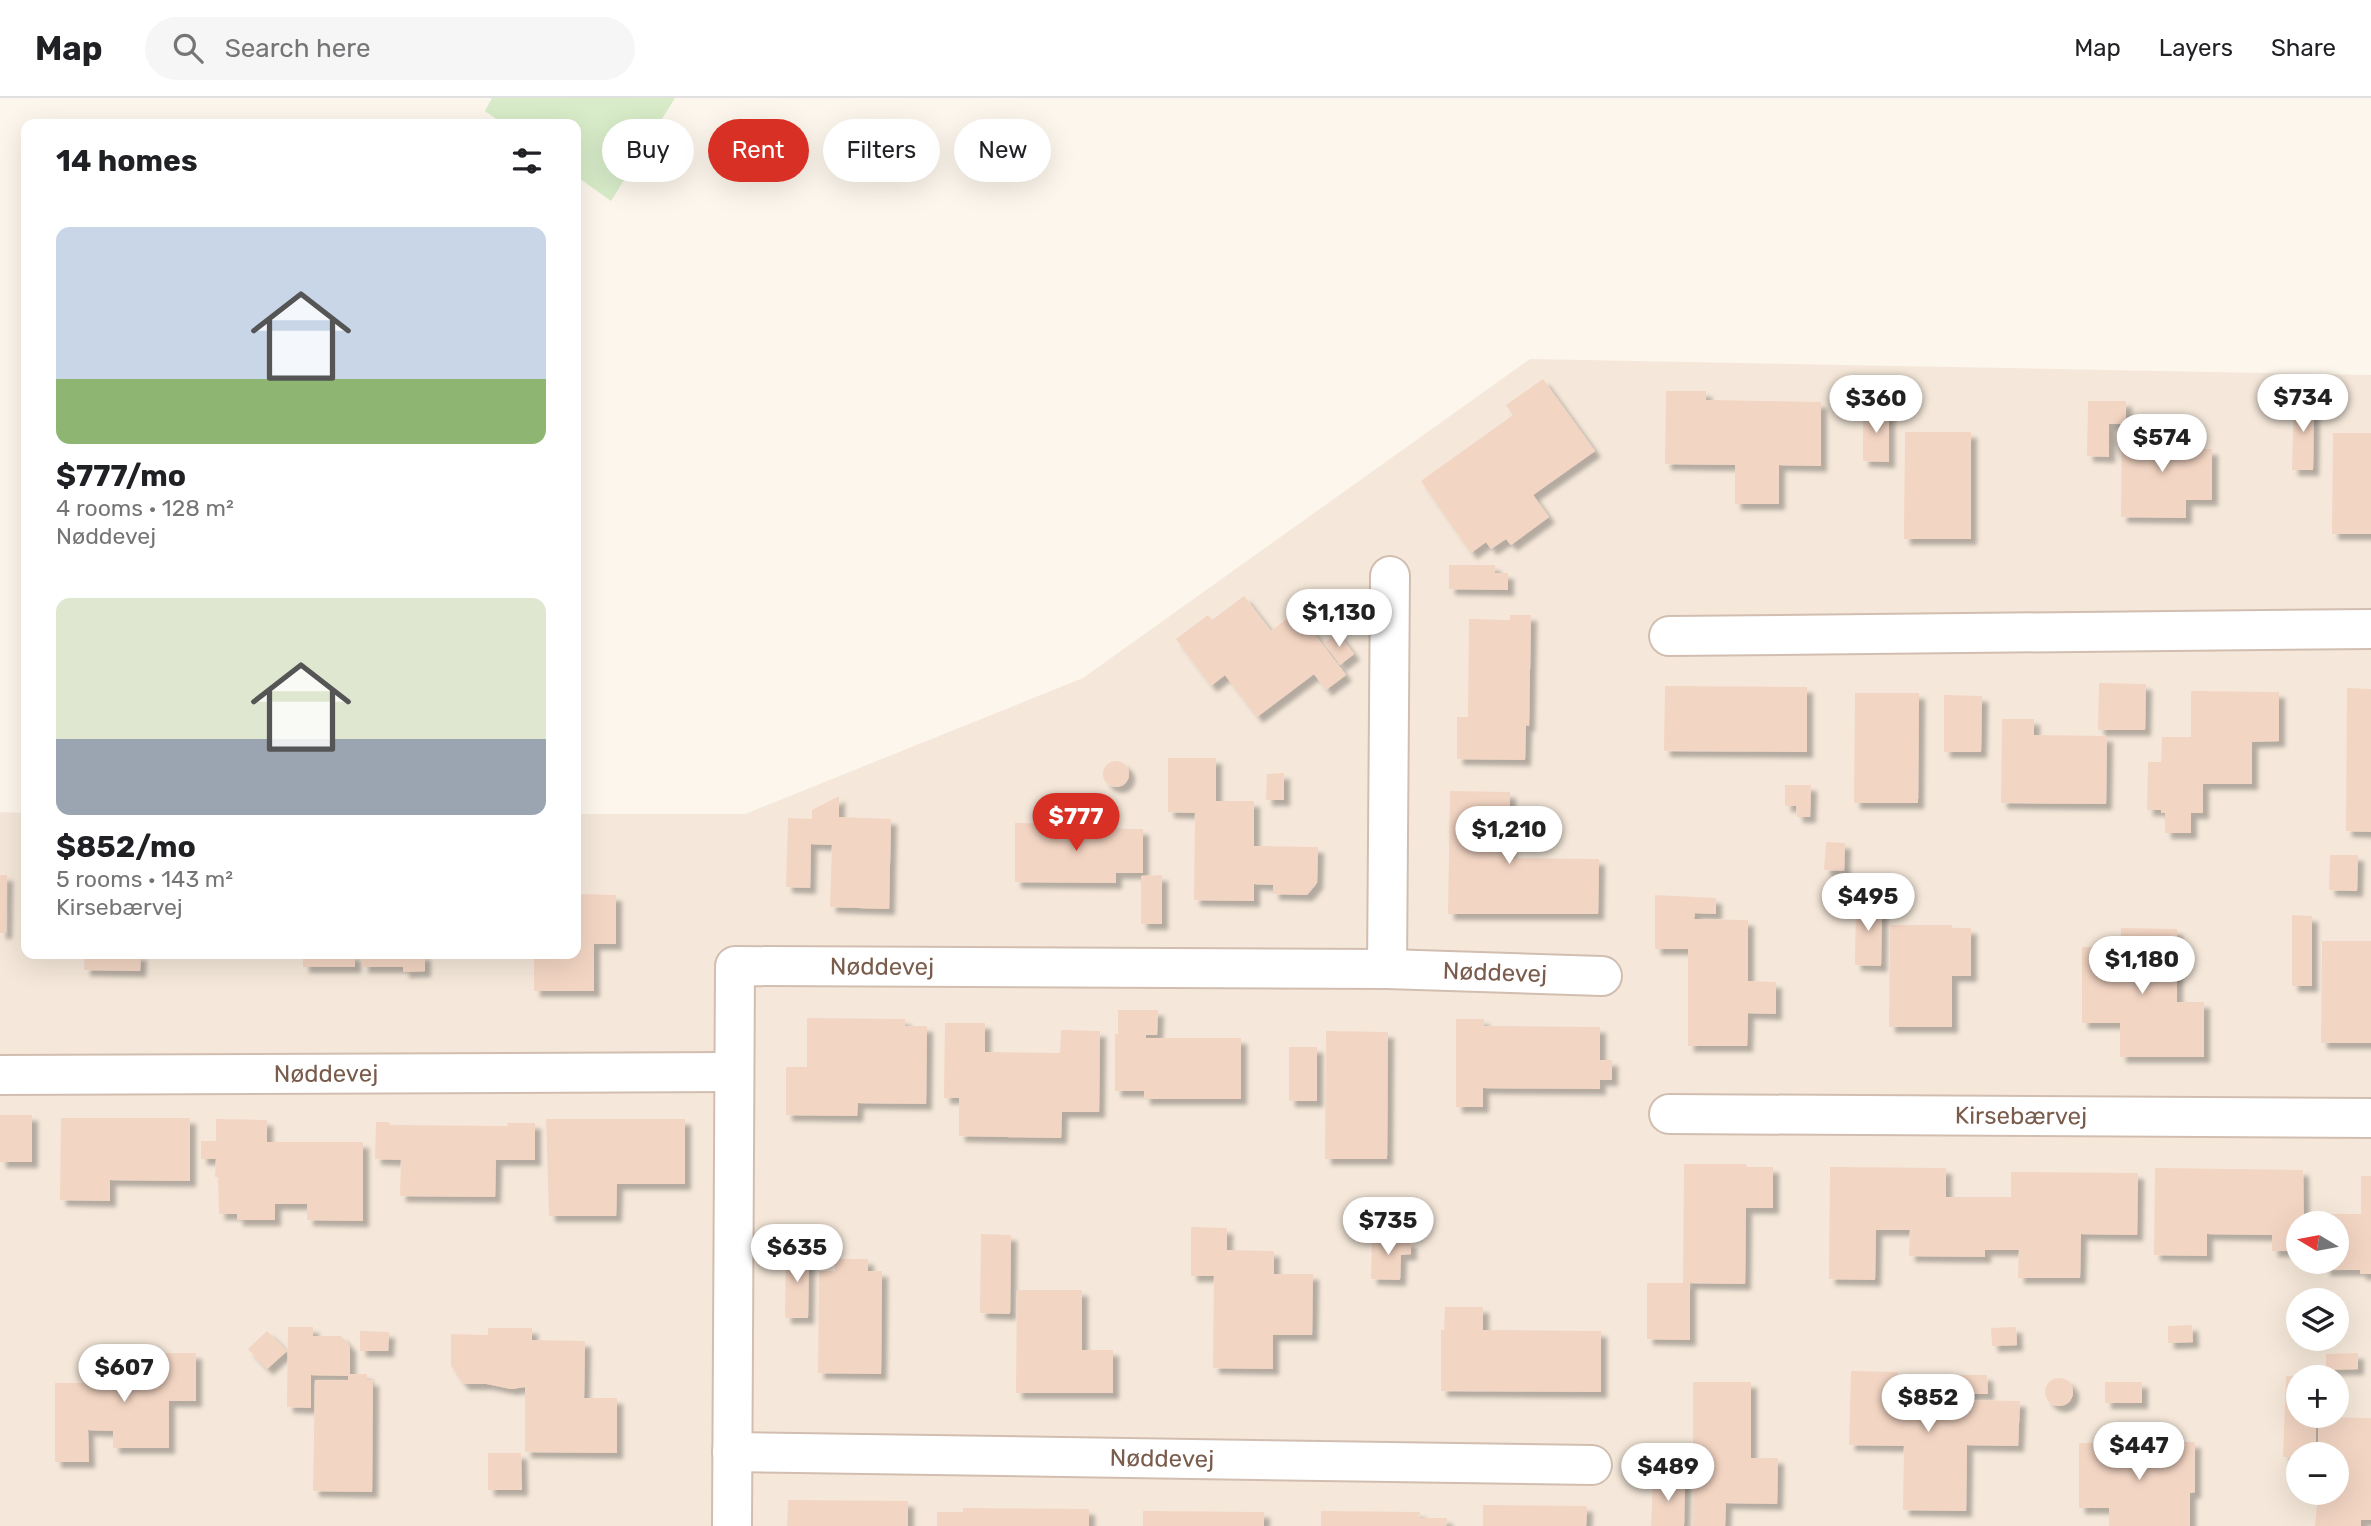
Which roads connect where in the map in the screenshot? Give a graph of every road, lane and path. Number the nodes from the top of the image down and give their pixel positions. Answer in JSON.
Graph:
{"nodes":[{"id":1,"x":1390,"y":576,"type":"dead end"},
{"id":2,"x":2371,"y":629,"type":"edge"},
{"id":3,"x":1669,"y":636,"type":"dead end"},
{"id":4,"x":1387,"y":969,"type":"junction"},
{"id":5,"x":1602,"y":976,"type":"dead end"},
{"id":6,"x":734,"y":1072,"type":"junction"},
{"id":7,"x":0,"y":1075,"type":"edge"},
{"id":8,"x":1669,"y":1114,"type":"dead end"},
{"id":9,"x":2371,"y":1118,"type":"edge"},
{"id":10,"x":732,"y":1452,"type":"junction"},
{"id":11,"x":1592,"y":1465,"type":"dead end"},
{"id":12,"x":732,"y":1526,"type":"edge"}],
"edges":[{"from":1,"to":4,"type":"street"},
{"from":2,"to":3,"type":"street"},
{"from":4,"to":5,"type":"street","name":"Nøddevej"},
{"from":4,"to":6,"type":"street","name":"Nøddevej"},
{"from":6,"to":7,"type":"street","name":"Nøddevej"},
{"from":6,"to":10,"type":"street","name":"Nøddevej"},
{"from":8,"to":9,"type":"street","name":"Kirsebærvej"},
{"from":10,"to":11,"type":"street","name":"Nøddevej"},
{"from":10,"to":12,"type":"street","name":"Nøddevej"}]}
